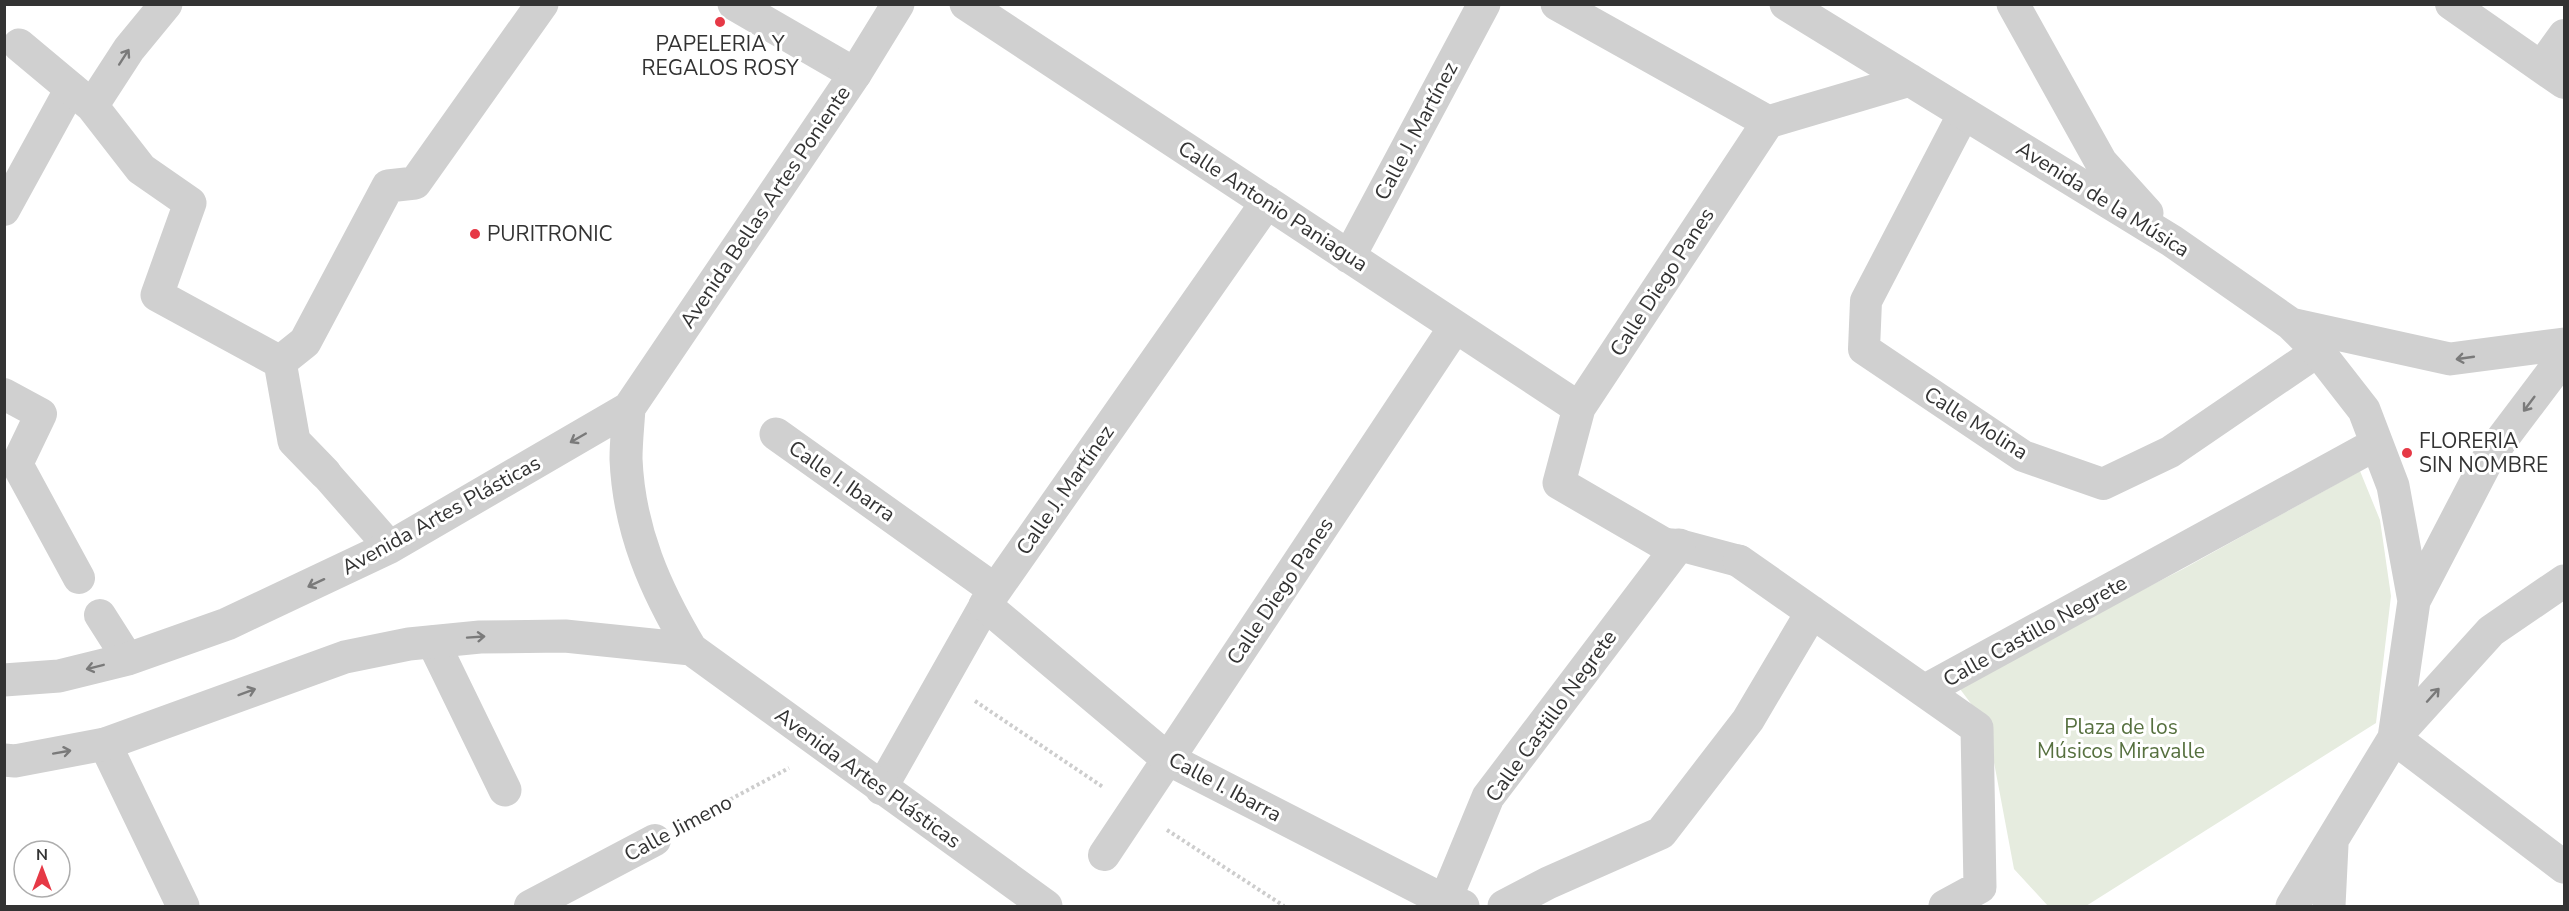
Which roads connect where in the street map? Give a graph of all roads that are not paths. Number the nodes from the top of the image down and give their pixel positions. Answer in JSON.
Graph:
{"nodes":[{"id":1,"x":166,"y":4,"type":"edge"},
{"id":2,"x":542,"y":4,"type":"edge"},
{"id":3,"x":734,"y":4,"type":"edge"},
{"id":4,"x":898,"y":4,"type":"edge"},
{"id":5,"x":966,"y":4,"type":"edge"},
{"id":6,"x":1484,"y":4,"type":"edge"},
{"id":7,"x":1557,"y":4,"type":"edge"},
{"id":8,"x":1786,"y":4,"type":"edge"},
{"id":9,"x":2013,"y":4,"type":"edge"},
{"id":10,"x":2451,"y":4,"type":"edge"},
{"id":11,"x":2565,"y":34,"type":"edge"},
{"id":12,"x":12,"y":42,"type":"edge"},
{"id":13,"x":855,"y":74,"type":"junction"},
{"id":14,"x":2553,"y":75,"type":"edge"},
{"id":15,"x":1910,"y":80,"type":"junction"},
{"id":16,"x":82,"y":97,"type":"junction"},
{"id":17,"x":1964,"y":113,"type":"junction"},
{"id":18,"x":1768,"y":122,"type":"junction"},
{"id":19,"x":1267,"y":202,"type":"junction"},
{"id":20,"x":4,"y":210,"type":"edge"},
{"id":21,"x":2172,"y":241,"type":"junction"},
{"id":22,"x":1349,"y":257,"type":"junction"},
{"id":23,"x":2291,"y":324,"type":"junction"},
{"id":24,"x":1455,"y":327,"type":"junction"},
{"id":25,"x":2565,"y":344,"type":"edge"},
{"id":26,"x":2318,"y":351,"type":"junction"},
{"id":27,"x":2565,"y":357,"type":"edge"},
{"id":28,"x":280,"y":362,"type":"junction"},
{"id":29,"x":4,"y":394,"type":"edge"},
{"id":30,"x":629,"y":408,"type":"junction"},
{"id":31,"x":1579,"y":408,"type":"junction"},
{"id":32,"x":776,"y":434,"type":"dead end"},
{"id":33,"x":2376,"y":444,"type":"junction"},
{"id":34,"x":325,"y":473,"type":"joint"},
{"id":35,"x":1672,"y":545,"type":"junction"},
{"id":36,"x":390,"y":547,"type":"junction"},
{"id":37,"x":1738,"y":561,"type":"joint"},
{"id":38,"x":80,"y":578,"type":"dead end"},
{"id":39,"x":2565,"y":580,"type":"edge"},
{"id":40,"x":990,"y":597,"type":"junction"},
{"id":41,"x":2414,"y":601,"type":"junction"},
{"id":42,"x":1812,"y":612,"type":"junction"},
{"id":43,"x":100,"y":615,"type":"dead end"},
{"id":44,"x":433,"y":642,"type":"junction"},
{"id":45,"x":691,"y":649,"type":"junction"},
{"id":46,"x":128,"y":659,"type":"junction"},
{"id":47,"x":4,"y":680,"type":"edge"},
{"id":48,"x":1924,"y":691,"type":"junction"},
{"id":49,"x":2394,"y":738,"type":"junction"},
{"id":50,"x":105,"y":744,"type":"junction"},
{"id":51,"x":1168,"y":759,"type":"junction"},
{"id":52,"x":4,"y":760,"type":"edge"},
{"id":53,"x":881,"y":789,"type":"junction"},
{"id":54,"x":505,"y":790,"type":"dead end"},
{"id":55,"x":655,"y":840,"type":"road end"},
{"id":56,"x":2332,"y":843,"type":"junction"},
{"id":57,"x":1104,"y":855,"type":"dead end"},
{"id":58,"x":2565,"y":867,"type":"edge"},
{"id":59,"x":1454,"y":904,"type":"edge"},
{"id":60,"x":183,"y":906,"type":"edge"},
{"id":61,"x":530,"y":906,"type":"edge"},
{"id":62,"x":1046,"y":906,"type":"edge"},
{"id":63,"x":1504,"y":906,"type":"edge"},
{"id":64,"x":1945,"y":906,"type":"edge"},
{"id":65,"x":2292,"y":906,"type":"edge"},
{"id":66,"x":2329,"y":906,"type":"edge"}],
"edges":[{"from":16,"to":1,"type":"street","one_way":true},
{"from":2,"to":28,"type":"street"},
{"from":3,"to":13,"type":"street"},
{"from":4,"to":13,"type":"street","name":"Avenida Bellas Artes Poniente"},
{"from":5,"to":19,"type":"street","name":"Calle Antonio Paniagua"},
{"from":6,"to":22,"type":"street","name":"Calle J. Martínez"},
{"from":7,"to":18,"type":"street"},
{"from":8,"to":15,"type":"street","name":"Avenida de la Música"},
{"from":9,"to":21,"type":"street"},
{"from":10,"to":14,"type":"street"},
{"from":11,"to":14,"type":"street"},
{"from":12,"to":16,"type":"street"},
{"from":13,"to":30,"type":"street","name":"Avenida Bellas Artes Poniente"},
{"from":15,"to":17,"type":"street","name":"Avenida de la Música"},
{"from":15,"to":18,"type":"street"},
{"from":16,"to":20,"type":"street"},
{"from":16,"to":28,"type":"street"},
{"from":17,"to":21,"type":"street","name":"Avenida de la Música"},
{"from":17,"to":26,"type":"street","name":"Calle Molina"},
{"from":18,"to":31,"type":"street","name":"Calle Diego Panes"},
{"from":19,"to":22,"type":"street","name":"Calle Antonio Paniagua"},
{"from":19,"to":40,"type":"street","name":"Calle J. Martínez"},
{"from":21,"to":23,"type":"street","name":"Avenida de la Música"},
{"from":22,"to":24,"type":"street","name":"Calle Antonio Paniagua"},
{"from":25,"to":23,"type":"street","one_way":true},
{"from":23,"to":26,"type":"street"},
{"from":24,"to":31,"type":"street","name":"Calle Antonio Paniagua"},
{"from":24,"to":51,"type":"street","name":"Calle Diego Panes"},
{"from":26,"to":33,"type":"street"},
{"from":27,"to":41,"type":"street","one_way":true},
{"from":28,"to":34,"type":"street"},
{"from":29,"to":38,"type":"street"},
{"from":30,"to":36,"type":"street","name":"Avenida Artes Plásticas","one_way":true},
{"from":30,"to":45,"type":"street","name":"Avenida Artes Plásticas"},
{"from":31,"to":35,"type":"street","name":"Calle Diego Panes"},
{"from":32,"to":40,"type":"street","name":"Calle I. Ibarra"},
{"from":33,"to":41,"type":"street"},
{"from":33,"to":48,"type":"street","name":"Calle Castillo Negrete"},
{"from":34,"to":36,"type":"street"},
{"from":35,"to":37,"type":"street"},
{"from":35,"to":59,"type":"street","name":"Calle Castillo Negrete"},
{"from":36,"to":46,"type":"street","name":"Avenida Artes Plásticas","one_way":true},
{"from":37,"to":42,"type":"street"},
{"from":49,"to":39,"type":"street","one_way":true},
{"from":40,"to":51,"type":"street","name":"Calle I. Ibarra"},
{"from":40,"to":53,"type":"street","name":"Calle J. Martínez"},
{"from":41,"to":49,"type":"street"},
{"from":42,"to":48,"type":"street"},
{"from":42,"to":63,"type":"street"},
{"from":43,"to":46,"type":"street"},
{"from":44,"to":45,"type":"street","one_way":true},
{"from":50,"to":44,"type":"street","one_way":true},
{"from":44,"to":54,"type":"street"},
{"from":45,"to":53,"type":"street","name":"Avenida Artes Plásticas"},
{"from":46,"to":47,"type":"street","name":"Avenida Artes Plásticas","one_way":true},
{"from":48,"to":64,"type":"street","name":"Calle Castillo Negrete"},
{"from":49,"to":56,"type":"street"},
{"from":49,"to":58,"type":"street"},
{"from":52,"to":50,"type":"street","one_way":true},
{"from":50,"to":60,"type":"street"},
{"from":51,"to":57,"type":"street","name":"Calle Diego Panes"},
{"from":51,"to":59,"type":"street","name":"Calle I. Ibarra"},
{"from":53,"to":62,"type":"street","name":"Avenida Artes Plásticas"},
{"from":55,"to":61,"type":"street","name":"Calle Jimeno"},
{"from":56,"to":65,"type":"street"},
{"from":56,"to":66,"type":"street"}]}
